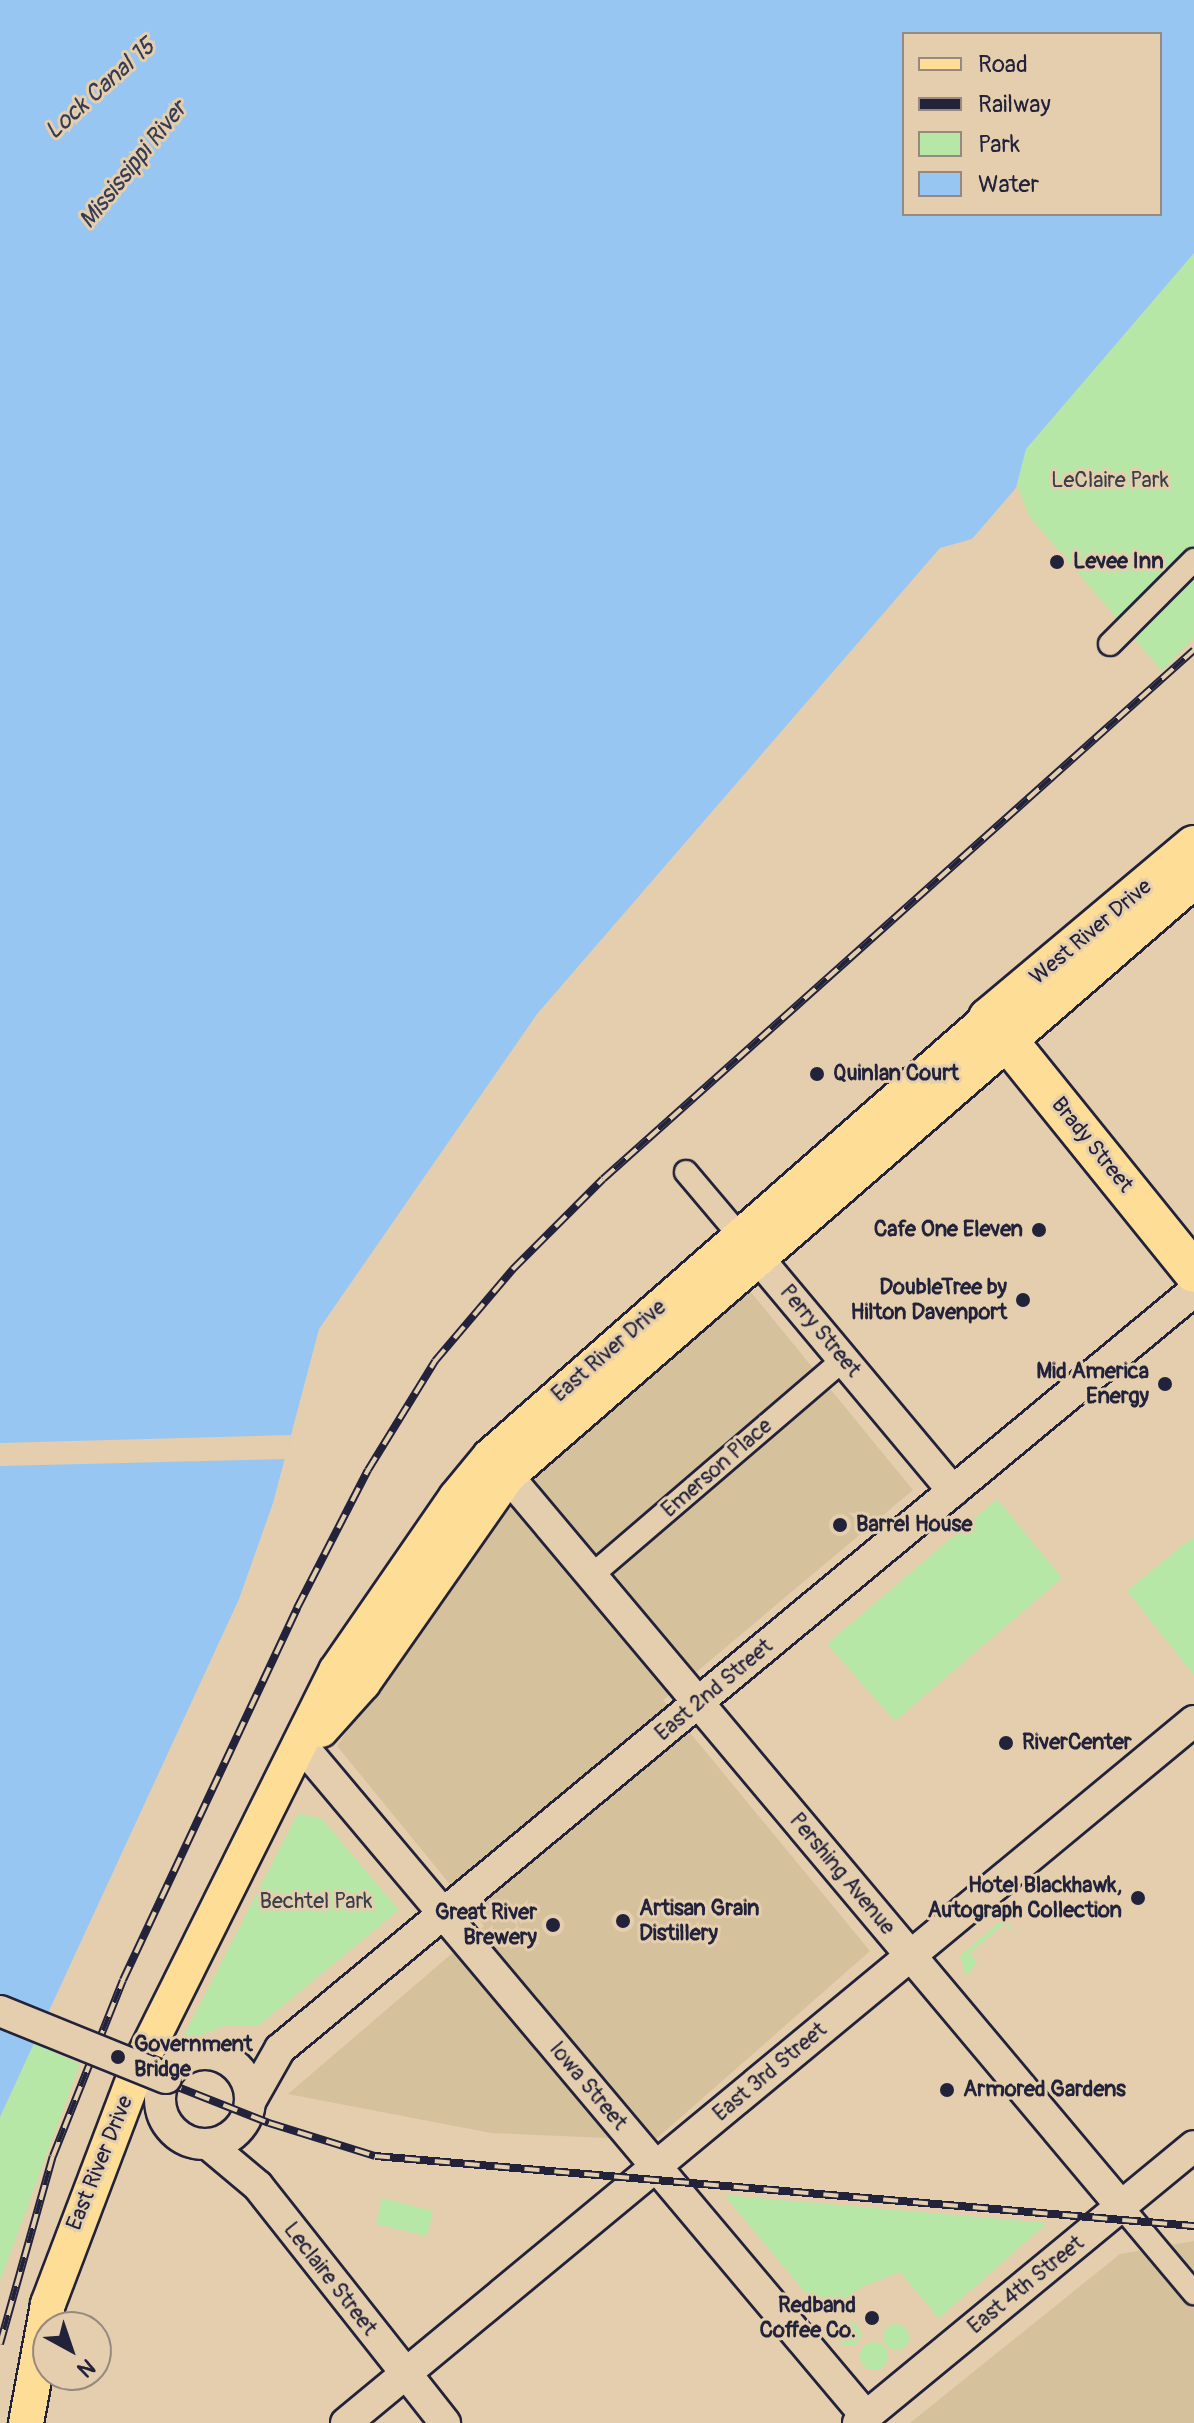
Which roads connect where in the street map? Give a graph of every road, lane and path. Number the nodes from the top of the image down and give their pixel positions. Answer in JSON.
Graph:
{"nodes":[{"id":1,"x":1194,"y":560,"type":"edge"},
{"id":2,"x":1110,"y":644,"type":"dead end"},
{"id":3,"x":1194,"y":846,"type":"edge"},
{"id":4,"x":1194,"y":881,"type":"edge"},
{"id":5,"x":998,"y":1028,"type":"junction"},
{"id":6,"x":686,"y":1172,"type":"dead end"},
{"id":7,"x":749,"y":1247,"type":"junction"},
{"id":8,"x":1194,"y":1272,"type":"edge"},
{"id":9,"x":1194,"y":1291,"type":"edge"},
{"id":10,"x":843,"y":1360,"type":"junction"},
{"id":11,"x":499,"y":1466,"type":"junction"},
{"id":12,"x":953,"y":1491,"type":"junction"},
{"id":13,"x":591,"y":1576,"type":"junction"},
{"id":14,"x":698,"y":1703,"type":"junction"},
{"id":15,"x":1194,"y":1721,"type":"edge"},
{"id":16,"x":304,"y":1748,"type":"junction"},
{"id":17,"x":445,"y":1914,"type":"junction"},
{"id":18,"x":910,"y":1955,"type":"junction"},
{"id":19,"x":0,"y":2011,"type":"edge"},
{"id":20,"x":280,"y":2049,"type":"junction"},
{"id":21,"x":231,"y":2062,"type":"junction"},
{"id":22,"x":166,"y":2078,"type":"junction"},
{"id":23,"x":248,"y":2111,"type":"junction"},
{"id":24,"x":208,"y":2144,"type":"junction"},
{"id":25,"x":1194,"y":2146,"type":"edge"},
{"id":26,"x":656,"y":2166,"type":"junction"},
{"id":27,"x":258,"y":2186,"type":"junction"},
{"id":28,"x":1121,"y":2206,"type":"junction"},
{"id":29,"x":1194,"y":2293,"type":"edge"},
{"id":30,"x":404,"y":2374,"type":"junction"},
{"id":31,"x":865,"y":2421,"type":"edge"},
{"id":32,"x":26,"y":2423,"type":"edge"},
{"id":33,"x":346,"y":2423,"type":"edge"},
{"id":34,"x":445,"y":2423,"type":"edge"}],
"edges":[{"from":1,"to":2,"type":"street"},
{"from":3,"to":5,"type":"highway","name":"West River Drive"},
{"from":4,"to":5,"type":"main road","name":"West River Drive"},
{"from":5,"to":7,"type":"main road","name":"East River Drive"},
{"from":5,"to":8,"type":"highway","name":"Brady Street"},
{"from":6,"to":7,"type":"street","name":"Perry Street"},
{"from":7,"to":10,"type":"street","name":"Perry Street"},
{"from":7,"to":11,"type":"main road","name":"East River Drive"},
{"from":9,"to":12,"type":"street","name":"East 2nd Street"},
{"from":10,"to":12,"type":"street","name":"Perry Street"},
{"from":10,"to":13,"type":"street","name":"Emerson Place"},
{"from":11,"to":13,"type":"street","name":"Pershing Avenue"},
{"from":11,"to":16,"type":"main road","name":"East River Drive"},
{"from":12,"to":14,"type":"street","name":"East 2nd Street"},
{"from":13,"to":14,"type":"street","name":"Pershing Avenue"},
{"from":14,"to":17,"type":"street","name":"East 2nd Street"},
{"from":14,"to":18,"type":"street","name":"Pershing Avenue"},
{"from":15,"to":18,"type":"street","name":"East 3rd Street"},
{"from":16,"to":17,"type":"street","name":"Iowa Street"},
{"from":16,"to":32,"type":"main road","name":"East River Drive"},
{"from":17,"to":20,"type":"street","name":"East 2nd Street"},
{"from":17,"to":26,"type":"street","name":"Iowa Street"},
{"from":18,"to":26,"type":"street","name":"East 3rd Street"},
{"from":18,"to":28,"type":"street","name":"Pershing Avenue"},
{"from":19,"to":22,"type":"street","bridge":true},
{"from":20,"to":21,"type":"street"},
{"from":20,"to":23,"type":"street","name":"East 2nd Street"},
{"from":21,"to":22,"type":"street"},
{"from":21,"to":23,"type":"street"},
{"from":22,"to":24,"type":"street"},
{"from":23,"to":24,"type":"street"},
{"from":23,"to":27,"type":"street"},
{"from":24,"to":27,"type":"street","name":"Leclaire Street"},
{"from":25,"to":28,"type":"street","name":"East 4th Street"},
{"from":26,"to":30,"type":"street","name":"East 3rd Street"},
{"from":26,"to":31,"type":"street","name":"Iowa Street"},
{"from":27,"to":30,"type":"street","name":"Leclaire Street"},
{"from":28,"to":29,"type":"street","name":"Pershing Avenue"},
{"from":28,"to":31,"type":"street","name":"East 4th Street"},
{"from":30,"to":33,"type":"street","name":"East 3rd Street"},
{"from":30,"to":34,"type":"street","name":"Leclaire Street"}]}
